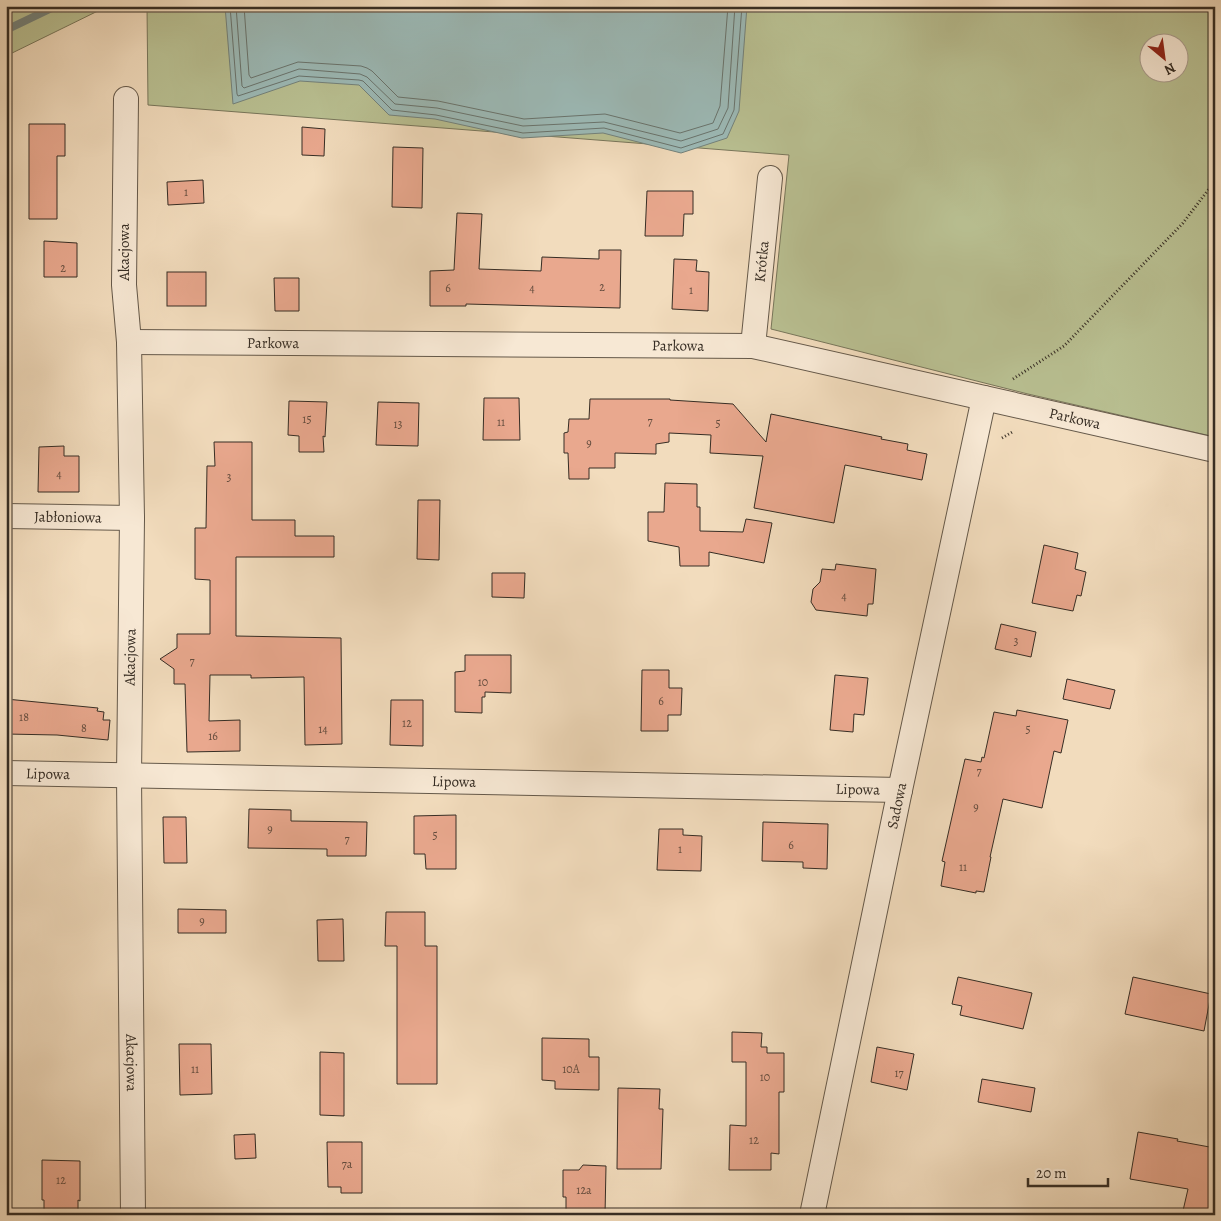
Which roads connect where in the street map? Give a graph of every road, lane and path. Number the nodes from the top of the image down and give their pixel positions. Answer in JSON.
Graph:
{"nodes":[{"id":1,"x":126,"y":99,"type":"dead end"},
{"id":2,"x":770,"y":178,"type":"dead end"},
{"id":3,"x":1215,"y":181,"type":"edge"},
{"id":4,"x":129,"y":342,"type":"junction"},
{"id":5,"x":753,"y":346,"type":"junction"},
{"id":6,"x":984,"y":398,"type":"junction"},
{"id":7,"x":1215,"y":450,"type":"edge"},
{"id":8,"x":6,"y":516,"type":"edge"},
{"id":9,"x":132,"y":518,"type":"junction"},
{"id":10,"x":6,"y":773,"type":"edge"},
{"id":11,"x":129,"y":776,"type":"junction"},
{"id":12,"x":900,"y":790,"type":"junction"},
{"id":13,"x":133,"y":1215,"type":"edge"},
{"id":14,"x":812,"y":1215,"type":"edge"}],
"edges":[{"from":1,"to":4,"type":"street","name":"Akacjowa"},
{"from":2,"to":5,"type":"street","name":"Krótka"},
{"from":3,"to":6,"type":"path"},
{"from":4,"to":5,"type":"street","name":"Parkowa"},
{"from":4,"to":9,"type":"street","name":"Akacjowa"},
{"from":5,"to":6,"type":"street","name":"Parkowa"},
{"from":6,"to":7,"type":"street","name":"Parkowa"},
{"from":6,"to":12,"type":"street","name":"Sadowa"},
{"from":8,"to":9,"type":"street","name":"Jabłoniowa"},
{"from":9,"to":11,"type":"street","name":"Akacjowa"},
{"from":10,"to":11,"type":"street","name":"Lipowa"},
{"from":11,"to":12,"type":"street","name":"Lipowa"},
{"from":11,"to":13,"type":"street","name":"Akacjowa"},
{"from":12,"to":14,"type":"street","name":"Sadowa"}]}
